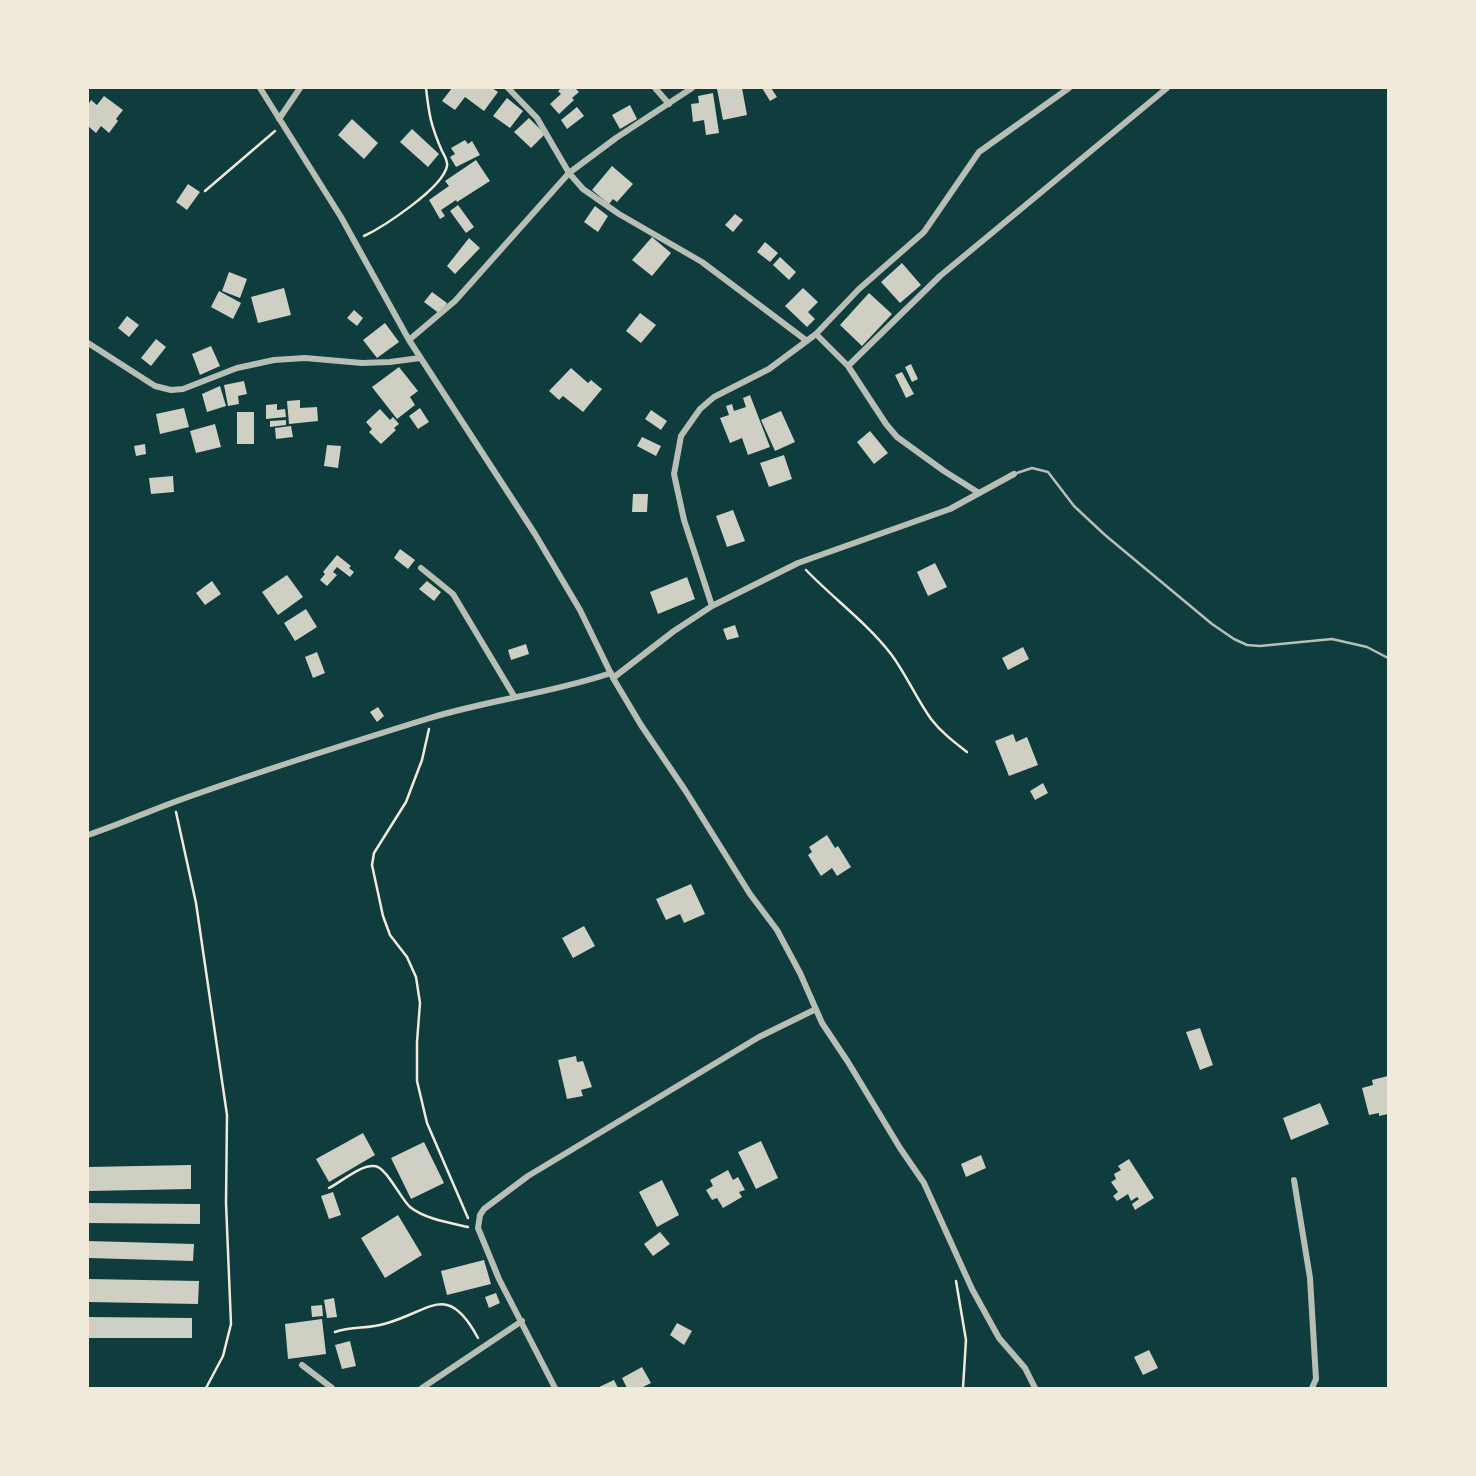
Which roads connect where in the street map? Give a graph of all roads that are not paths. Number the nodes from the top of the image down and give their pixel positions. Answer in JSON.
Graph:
{"nodes":[{"id":1,"x":260,"y":88,"type":"edge"},
{"id":2,"x":300,"y":88,"type":"edge"},
{"id":3,"x":509,"y":88,"type":"edge"},
{"id":4,"x":655,"y":88,"type":"edge"},
{"id":5,"x":692,"y":88,"type":"edge"},
{"id":6,"x":1069,"y":88,"type":"edge"},
{"id":7,"x":1167,"y":88,"type":"edge"},
{"id":8,"x":669,"y":104,"type":"junction"},
{"id":9,"x":281,"y":122,"type":"junction"},
{"id":10,"x":569,"y":173,"type":"junction"},
{"id":11,"x":816,"y":334,"type":"junction"},
{"id":12,"x":410,"y":340,"type":"junction"},
{"id":13,"x":807,"y":341,"type":"junction"},
{"id":14,"x":88,"y":342,"type":"edge"},
{"id":15,"x":420,"y":358,"type":"junction"},
{"id":16,"x":848,"y":366,"type":"junction"},
{"id":17,"x":1014,"y":474,"type":"joint"},
{"id":18,"x":979,"y":493,"type":"junction"},
{"id":19,"x":421,"y":568,"type":"dead end"},
{"id":20,"x":712,"y":606,"type":"junction"},
{"id":21,"x":1388,"y":658,"type":"edge"},
{"id":22,"x":612,"y":676,"type":"junction"},
{"id":23,"x":514,"y":696,"type":"junction"},
{"id":24,"x":88,"y":835,"type":"edge"},
{"id":25,"x":816,"y":1009,"type":"junction"},
{"id":26,"x":1294,"y":1180,"type":"dead end"},
{"id":27,"x":522,"y":1321,"type":"junction"},
{"id":28,"x":302,"y":1365,"type":"dead end"},
{"id":29,"x":332,"y":1388,"type":"edge"},
{"id":30,"x":422,"y":1388,"type":"edge"},
{"id":31,"x":555,"y":1388,"type":"edge"},
{"id":32,"x":1035,"y":1388,"type":"edge"},
{"id":33,"x":1312,"y":1388,"type":"edge"}],
"edges":[{"from":1,"to":9,"type":"street"},
{"from":2,"to":9,"type":"street"},
{"from":3,"to":10,"type":"street"},
{"from":4,"to":8,"type":"street"},
{"from":5,"to":8,"type":"street"},
{"from":6,"to":11,"type":"street"},
{"from":7,"to":16,"type":"street"},
{"from":8,"to":10,"type":"street"},
{"from":9,"to":12,"type":"street"},
{"from":10,"to":12,"type":"street"},
{"from":10,"to":13,"type":"street"},
{"from":11,"to":13,"type":"street"},
{"from":11,"to":16,"type":"street"},
{"from":12,"to":15,"type":"street"},
{"from":13,"to":20,"type":"street"},
{"from":14,"to":15,"type":"street"},
{"from":15,"to":22,"type":"street"},
{"from":16,"to":18,"type":"street"},
{"from":17,"to":18,"type":"street"},
{"from":17,"to":21,"type":"lane"},
{"from":18,"to":20,"type":"street"},
{"from":19,"to":23,"type":"street"},
{"from":20,"to":22,"type":"street"},
{"from":22,"to":23,"type":"street"},
{"from":22,"to":25,"type":"street"},
{"from":23,"to":24,"type":"street"},
{"from":25,"to":27,"type":"street"},
{"from":25,"to":32,"type":"street"},
{"from":26,"to":33,"type":"street"},
{"from":27,"to":30,"type":"street"},
{"from":27,"to":31,"type":"street"},
{"from":28,"to":29,"type":"street"}]}
